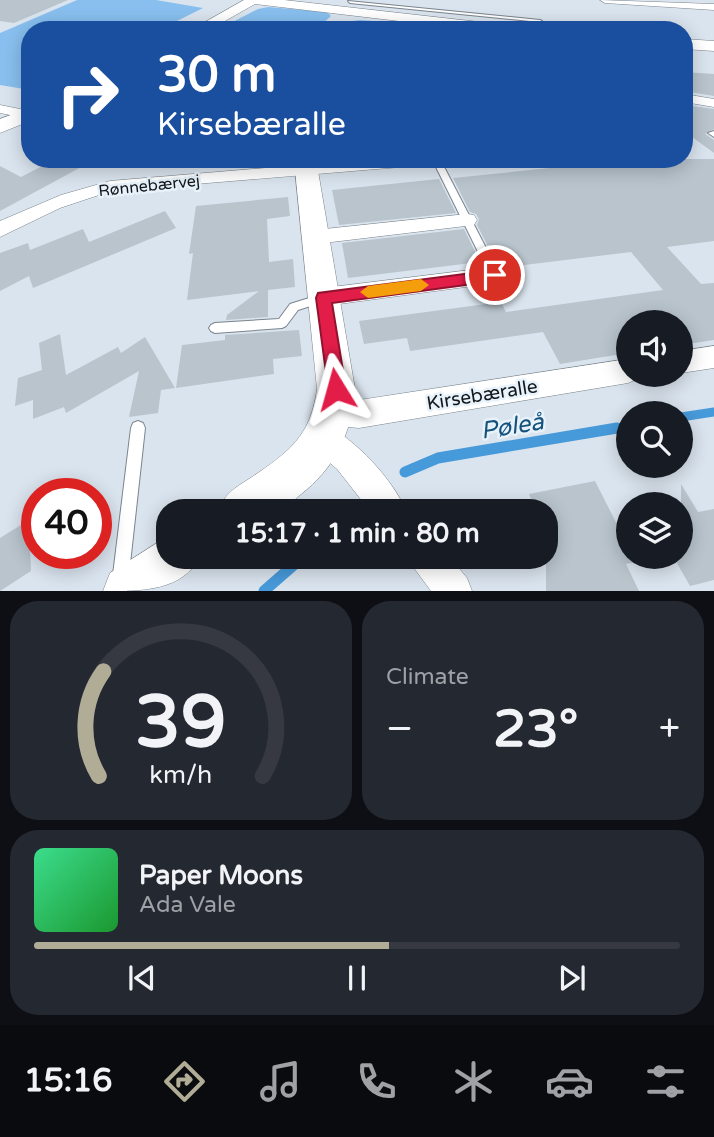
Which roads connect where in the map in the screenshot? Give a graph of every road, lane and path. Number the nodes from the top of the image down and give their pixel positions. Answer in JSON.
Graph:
{"nodes":[{"id":1,"x":253,"y":0,"type":"edge"},
{"id":2,"x":443,"y":0,"type":"edge"},
{"id":3,"x":606,"y":0,"type":"edge"},
{"id":4,"x":636,"y":2,"type":"junction"},
{"id":5,"x":713,"y":8,"type":"edge"},
{"id":6,"x":343,"y":11,"type":"edge"},
{"id":7,"x":440,"y":11,"type":"junction"},
{"id":8,"x":644,"y":13,"type":"dead end"},
{"id":9,"x":214,"y":21,"type":"edge"},
{"id":10,"x":434,"y":21,"type":"edge"},
{"id":11,"x":540,"y":21,"type":"dead end"},
{"id":12,"x":693,"y":45,"type":"edge"},
{"id":13,"x":714,"y":46,"type":"edge"},
{"id":14,"x":693,"y":100,"type":"edge"},
{"id":15,"x":714,"y":103,"type":"edge"},
{"id":16,"x":0,"y":109,"type":"edge"},
{"id":17,"x":21,"y":113,"type":"edge"},
{"id":18,"x":21,"y":118,"type":"edge"},
{"id":19,"x":0,"y":127,"type":"edge"},
{"id":20,"x":278,"y":168,"type":"edge"},
{"id":21,"x":306,"y":168,"type":"edge"},
{"id":22,"x":441,"y":168,"type":"edge"},
{"id":23,"x":467,"y":220,"type":"junction"},
{"id":24,"x":0,"y":230,"type":"edge"},
{"id":25,"x":315,"y":237,"type":"junction"},
{"id":26,"x":495,"y":275,"type":"joint"},
{"id":27,"x":324,"y":298,"type":"junction"},
{"id":28,"x":215,"y":328,"type":"dead end"},
{"id":29,"x":714,"y":357,"type":"edge"},
{"id":30,"x":693,"y":360,"type":"edge"},
{"id":31,"x":616,"y":373,"type":"edge"},
{"id":32,"x":331,"y":426,"type":"junction"},
{"id":33,"x":138,"y":429,"type":"dead end"},
{"id":34,"x":257,"y":499,"type":"edge"},
{"id":35,"x":380,"y":499,"type":"edge"},
{"id":36,"x":159,"y":569,"type":"edge"},
{"id":37,"x":436,"y":569,"type":"edge"},
{"id":38,"x":119,"y":591,"type":"edge"},
{"id":39,"x":128,"y":591,"type":"edge"},
{"id":40,"x":454,"y":591,"type":"edge"}],
"edges":[{"from":1,"to":6,"type":"street"},
{"from":1,"to":9,"type":"street"},
{"from":2,"to":7,"type":"lane"},
{"from":3,"to":4,"type":"street"},
{"from":4,"to":5,"type":"street"},
{"from":4,"to":8,"type":"street"},
{"from":6,"to":7,"type":"lane"},
{"from":6,"to":10,"type":"street"},
{"from":7,"to":11,"type":"lane"},
{"from":12,"to":13,"type":"street"},
{"from":14,"to":15,"type":"street"},
{"from":16,"to":17,"type":"street"},
{"from":18,"to":19,"type":"street"},
{"from":20,"to":24,"type":"street","name":"Rønnebærvej"},
{"from":21,"to":25,"type":"street"},
{"from":22,"to":23,"type":"lane"},
{"from":23,"to":25,"type":"street"},
{"from":23,"to":26,"type":"lane"},
{"from":25,"to":27,"type":"street"},
{"from":26,"to":27,"type":"street"},
{"from":27,"to":28,"type":"lane"},
{"from":27,"to":32,"type":"street"},
{"from":29,"to":30,"type":"street"},
{"from":31,"to":32,"type":"street","name":"Kirsebæralle"},
{"from":32,"to":34,"type":"street"},
{"from":32,"to":35,"type":"street"},
{"from":33,"to":38,"type":"lane"},
{"from":36,"to":39,"type":"street"},
{"from":37,"to":40,"type":"street"}]}
